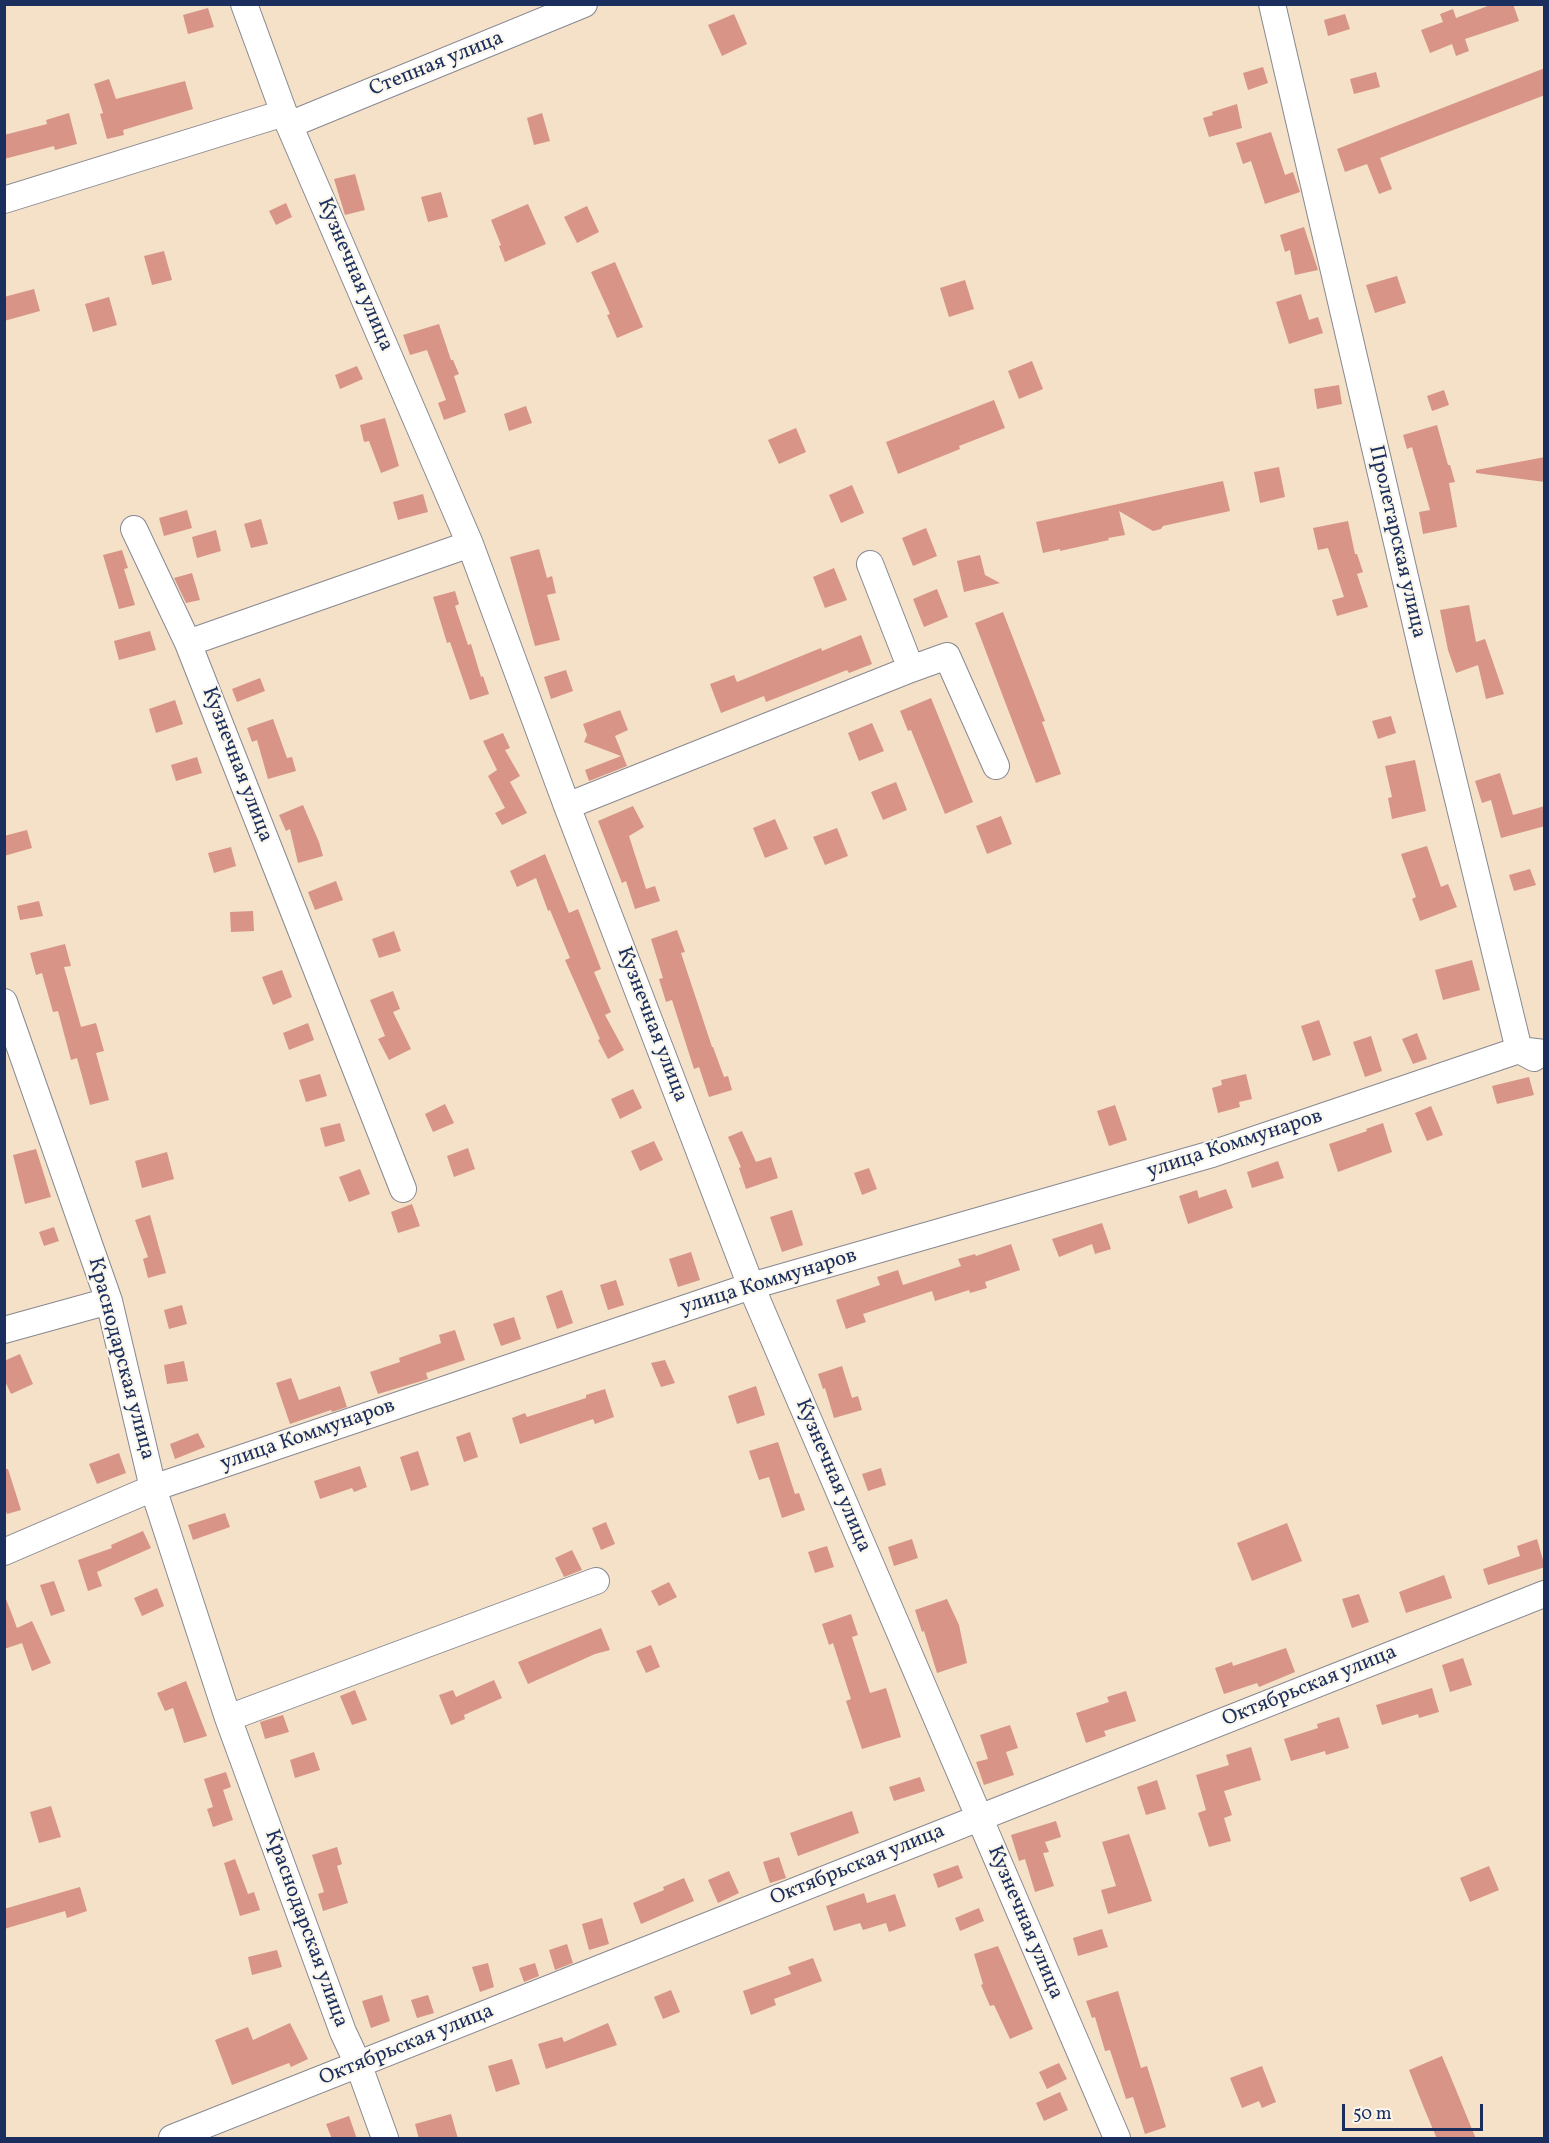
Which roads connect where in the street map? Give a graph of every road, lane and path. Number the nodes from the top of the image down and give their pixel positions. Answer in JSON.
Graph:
{"nodes":[{"id":1,"x":244,"y":4,"type":"edge"},
{"id":2,"x":584,"y":4,"type":"edge"},
{"id":3,"x":1272,"y":4,"type":"edge"},
{"id":4,"x":286,"y":119,"type":"junction"},
{"id":5,"x":4,"y":200,"type":"edge"},
{"id":6,"x":134,"y":529,"type":"dead end"},
{"id":7,"x":470,"y":544,"type":"junction"},
{"id":8,"x":870,"y":564,"type":"dead end"},
{"id":9,"x":188,"y":643,"type":"junction"},
{"id":10,"x":911,"y":669,"type":"junction"},
{"id":11,"x":996,"y":766,"type":"dead end"},
{"id":12,"x":567,"y":806,"type":"junction"},
{"id":13,"x":4,"y":1002,"type":"edge"},
{"id":14,"x":1519,"y":1050,"type":"junction"},
{"id":15,"x":1545,"y":1053,"type":"edge"},
{"id":16,"x":1545,"y":1064,"type":"edge"},
{"id":17,"x":403,"y":1189,"type":"dead end"},
{"id":18,"x":751,"y":1286,"type":"junction"},
{"id":19,"x":109,"y":1301,"type":"junction"},
{"id":20,"x":4,"y":1330,"type":"edge"},
{"id":21,"x":153,"y":1488,"type":"junction"},
{"id":22,"x":4,"y":1552,"type":"edge"},
{"id":23,"x":596,"y":1581,"type":"dead end"},
{"id":24,"x":1545,"y":1594,"type":"edge"},
{"id":25,"x":228,"y":1718,"type":"junction"},
{"id":26,"x":978,"y":1817,"type":"junction"},
{"id":27,"x":359,"y":2066,"type":"junction"},
{"id":28,"x":172,"y":2139,"type":"edge"},
{"id":29,"x":385,"y":2139,"type":"edge"},
{"id":30,"x":1117,"y":2139,"type":"edge"}],
"edges":[{"from":1,"to":4,"type":"street","name":"Кузнечная улица"},
{"from":2,"to":4,"type":"street","name":"Степная улица"},
{"from":3,"to":14,"type":"street","name":"Пролетарская улица"},
{"from":4,"to":5,"type":"street","name":"Степная улица"},
{"from":4,"to":7,"type":"street","name":"Кузнечная улица"},
{"from":6,"to":9,"type":"street","name":"Кузнечная улица"},
{"from":7,"to":9,"type":"street"},
{"from":7,"to":12,"type":"street","name":"Кузнечная улица"},
{"from":8,"to":10,"type":"street"},
{"from":9,"to":17,"type":"street","name":"Кузнечная улица"},
{"from":10,"to":11,"type":"street"},
{"from":10,"to":12,"type":"street"},
{"from":12,"to":18,"type":"street","name":"Кузнечная улица"},
{"from":13,"to":19,"type":"street","name":"Краснодарская улица"},
{"from":14,"to":15,"type":"street","name":"улица Коммунаров"},
{"from":14,"to":16,"type":"street"},
{"from":14,"to":18,"type":"street","name":"улица Коммунаров"},
{"from":18,"to":21,"type":"street","name":"улица Коммунаров"},
{"from":18,"to":26,"type":"street","name":"Кузнечная улица"},
{"from":19,"to":20,"type":"street"},
{"from":19,"to":21,"type":"street","name":"Краснодарская улица"},
{"from":21,"to":22,"type":"street","name":"улица Коммунаров"},
{"from":21,"to":25,"type":"street","name":"Краснодарская улица"},
{"from":23,"to":25,"type":"street"},
{"from":24,"to":26,"type":"street","name":"Октябрьская улица"},
{"from":25,"to":27,"type":"street","name":"Краснодарская улица"},
{"from":26,"to":27,"type":"street","name":"Октябрьская улица"},
{"from":26,"to":30,"type":"street","name":"Кузнечная улица"},
{"from":27,"to":28,"type":"street","name":"Октябрьская улица"},
{"from":27,"to":29,"type":"street","name":"Краснодарская улица"}]}
